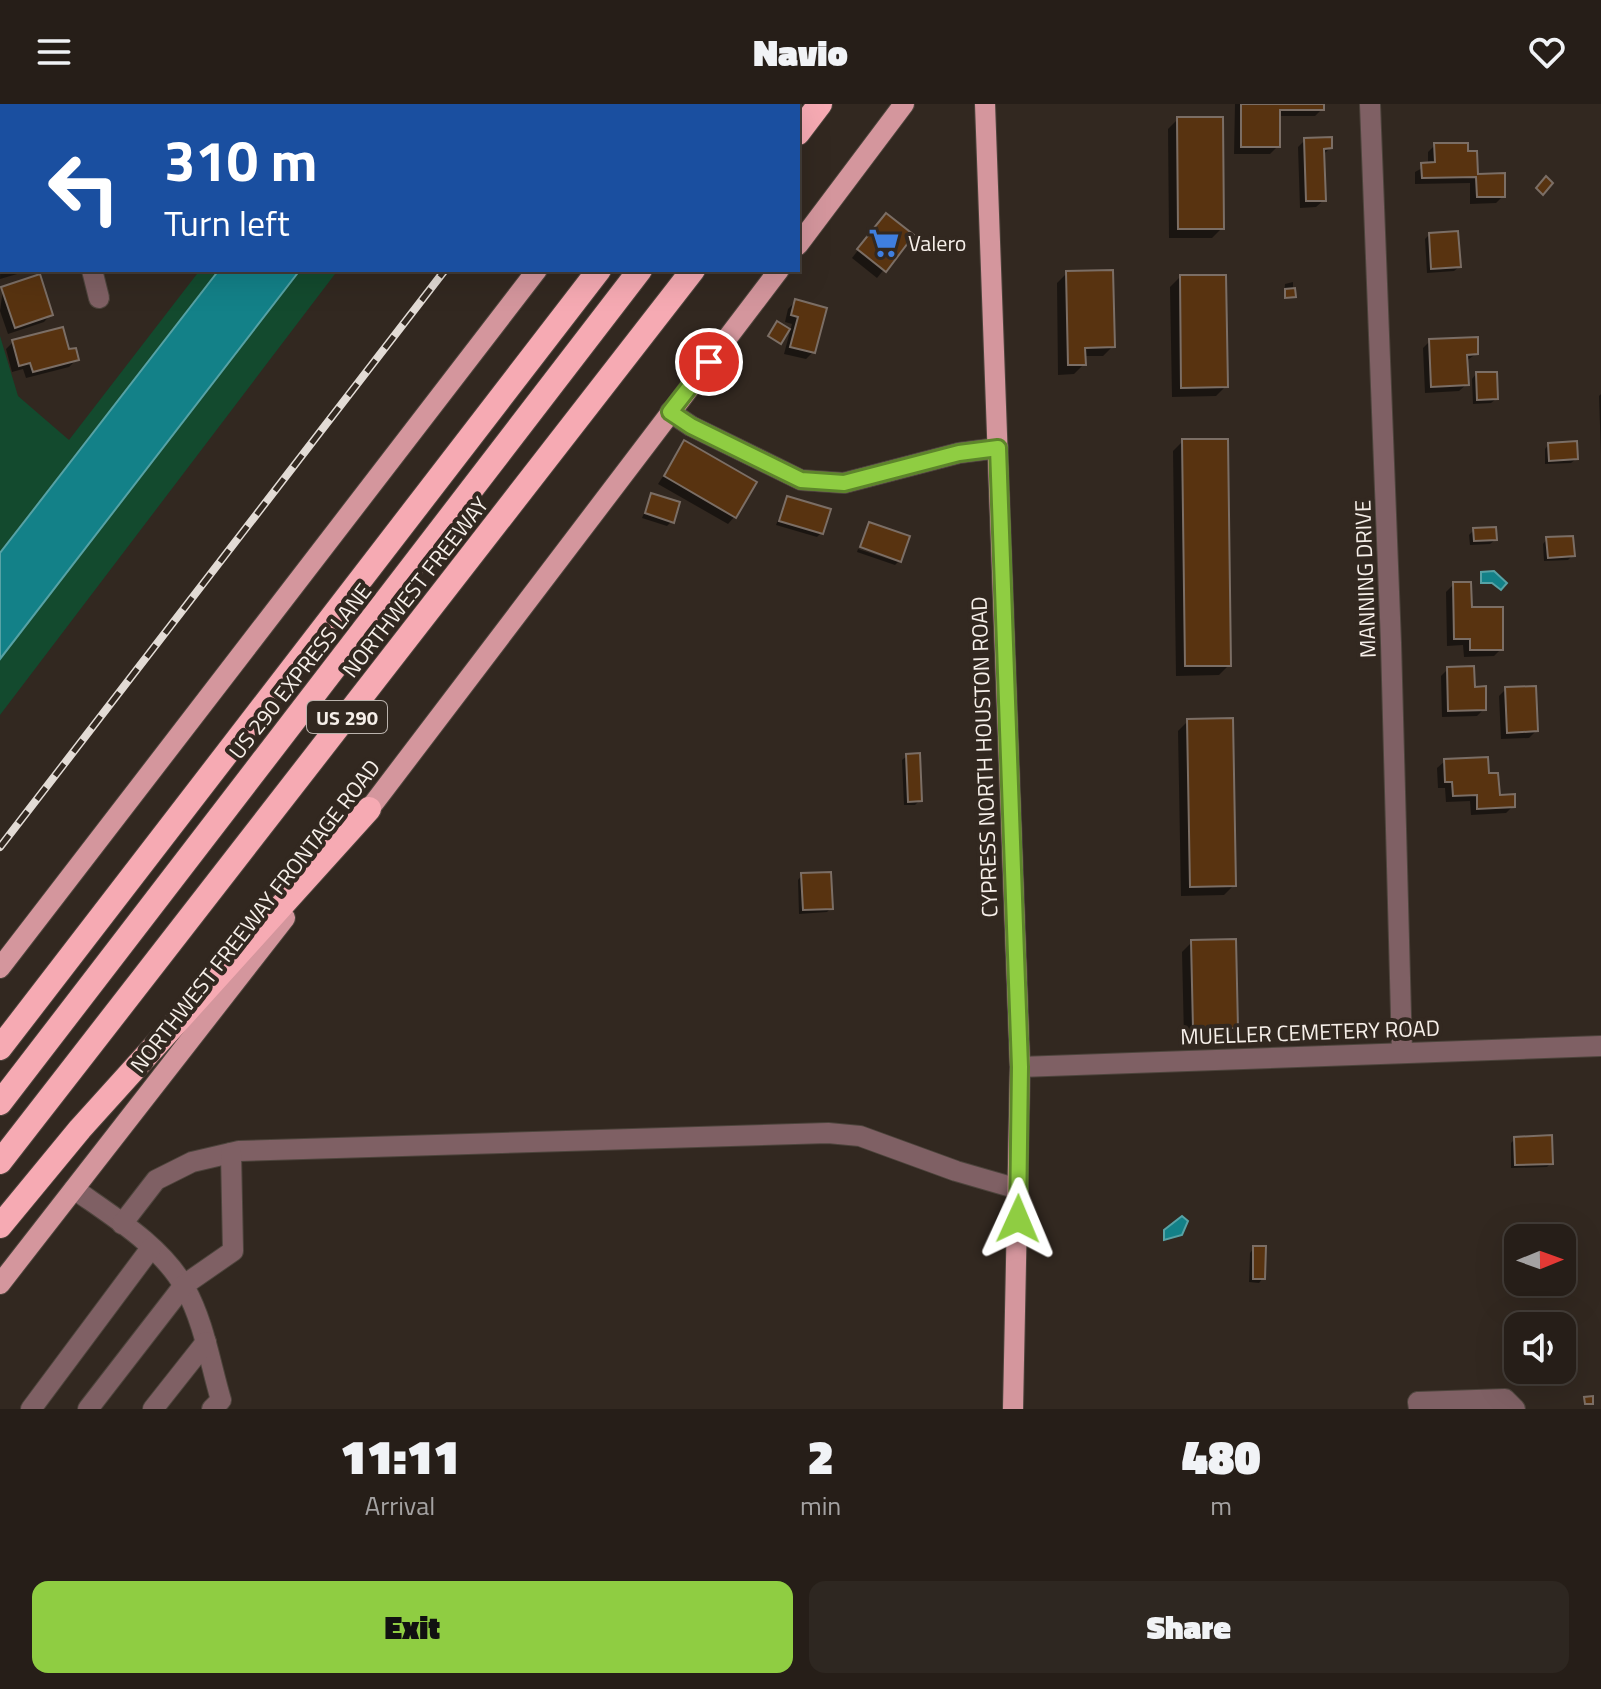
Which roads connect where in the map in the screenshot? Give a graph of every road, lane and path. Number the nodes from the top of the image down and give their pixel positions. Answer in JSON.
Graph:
{"nodes":[{"id":1,"x":820,"y":104,"type":"edge"},
{"id":2,"x":904,"y":104,"type":"edge"},
{"id":3,"x":985,"y":104,"type":"edge"},
{"id":4,"x":1370,"y":104,"type":"edge"},
{"id":5,"x":800,"y":130,"type":"edge"},
{"id":6,"x":800,"y":242,"type":"edge"},
{"id":7,"x":92,"y":272,"type":"edge"},
{"id":8,"x":535,"y":272,"type":"edge"},
{"id":9,"x":597,"y":272,"type":"edge"},
{"id":10,"x":638,"y":272,"type":"edge"},
{"id":11,"x":691,"y":272,"type":"edge"},
{"id":12,"x":777,"y":272,"type":"edge"},
{"id":13,"x":99,"y":298,"type":"dead end"},
{"id":14,"x":670,"y":412,"type":"junction"},
{"id":15,"x":998,"y":448,"type":"junction"},
{"id":16,"x":369,"y":809,"type":"junction"},
{"id":17,"x":0,"y":968,"type":"edge"},
{"id":18,"x":1601,"y":1046,"type":"edge"},
{"id":19,"x":0,"y":1048,"type":"edge"},
{"id":20,"x":1402,"y":1052,"type":"junction"},
{"id":21,"x":1020,"y":1067,"type":"junction"},
{"id":22,"x":0,"y":1103,"type":"edge"},
{"id":23,"x":231,"y":1153,"type":"junction"},
{"id":24,"x":0,"y":1162,"type":"edge"},
{"id":25,"x":74,"y":1189,"type":"junction"},
{"id":26,"x":1018,"y":1189,"type":"junction"},
{"id":27,"x":122,"y":1224,"type":"junction"},
{"id":28,"x":0,"y":1226,"type":"edge"},
{"id":29,"x":151,"y":1248,"type":"junction"},
{"id":30,"x":0,"y":1284,"type":"edge"},
{"id":31,"x":184,"y":1285,"type":"junction"},
{"id":32,"x":206,"y":1342,"type":"junction"},
{"id":33,"x":218,"y":1407,"type":"edge"},
{"id":34,"x":31,"y":1409,"type":"edge"},
{"id":35,"x":88,"y":1409,"type":"edge"},
{"id":36,"x":153,"y":1409,"type":"edge"},
{"id":37,"x":1013,"y":1409,"type":"edge"},
{"id":38,"x":1419,"y":1409,"type":"edge"},
{"id":39,"x":1515,"y":1409,"type":"edge"}],
"edges":[{"from":1,"to":5,"type":"highway"},
{"from":2,"to":6,"type":"main road"},
{"from":3,"to":15,"type":"main road","name":"CYPRESS NORTH HOUSTON ROAD"},
{"from":4,"to":20,"type":"street","name":"MANNING DRIVE"},
{"from":7,"to":13,"type":"street"},
{"from":8,"to":17,"type":"main road"},
{"from":9,"to":19,"type":"highway","number":"US 290"},
{"from":10,"to":22,"type":"highway","name":"US 290 EXPRESS LANE"},
{"from":11,"to":24,"type":"highway","name":"NORTHWEST FREEWAY","number":"US 290"},
{"from":12,"to":14,"type":"main road","name":"NORTHWEST FREEWAY FRONTAGE ROAD"},
{"from":14,"to":15,"type":"street"},
{"from":14,"to":16,"type":"main road","name":"NORTHWEST FREEWAY FRONTAGE ROAD"},
{"from":15,"to":21,"type":"main road","name":"CYPRESS NORTH HOUSTON ROAD"},
{"from":16,"to":25,"type":"main road","name":"NORTHWEST FREEWAY FRONTAGE ROAD"},
{"from":16,"to":28,"type":"highway"},
{"from":18,"to":20,"type":"street","name":"MUELLER CEMETERY ROAD"},
{"from":20,"to":21,"type":"street","name":"MUELLER CEMETERY ROAD"},
{"from":21,"to":26,"type":"main road","name":"CYPRESS NORTH HOUSTON ROAD"},
{"from":23,"to":26,"type":"street"},
{"from":23,"to":27,"type":"street"},
{"from":23,"to":31,"type":"street"},
{"from":25,"to":27,"type":"street"},
{"from":25,"to":30,"type":"main road","name":"NORTHWEST FREEWAY FRONTAGE ROAD"},
{"from":26,"to":37,"type":"main road","name":"CYPRESS NORTH HOUSTON ROAD"},
{"from":27,"to":29,"type":"street"},
{"from":29,"to":31,"type":"street"},
{"from":29,"to":34,"type":"street"},
{"from":31,"to":32,"type":"street"},
{"from":31,"to":35,"type":"street"},
{"from":32,"to":33,"type":"street"},
{"from":32,"to":36,"type":"street"},
{"from":38,"to":39,"type":"street"}]}
